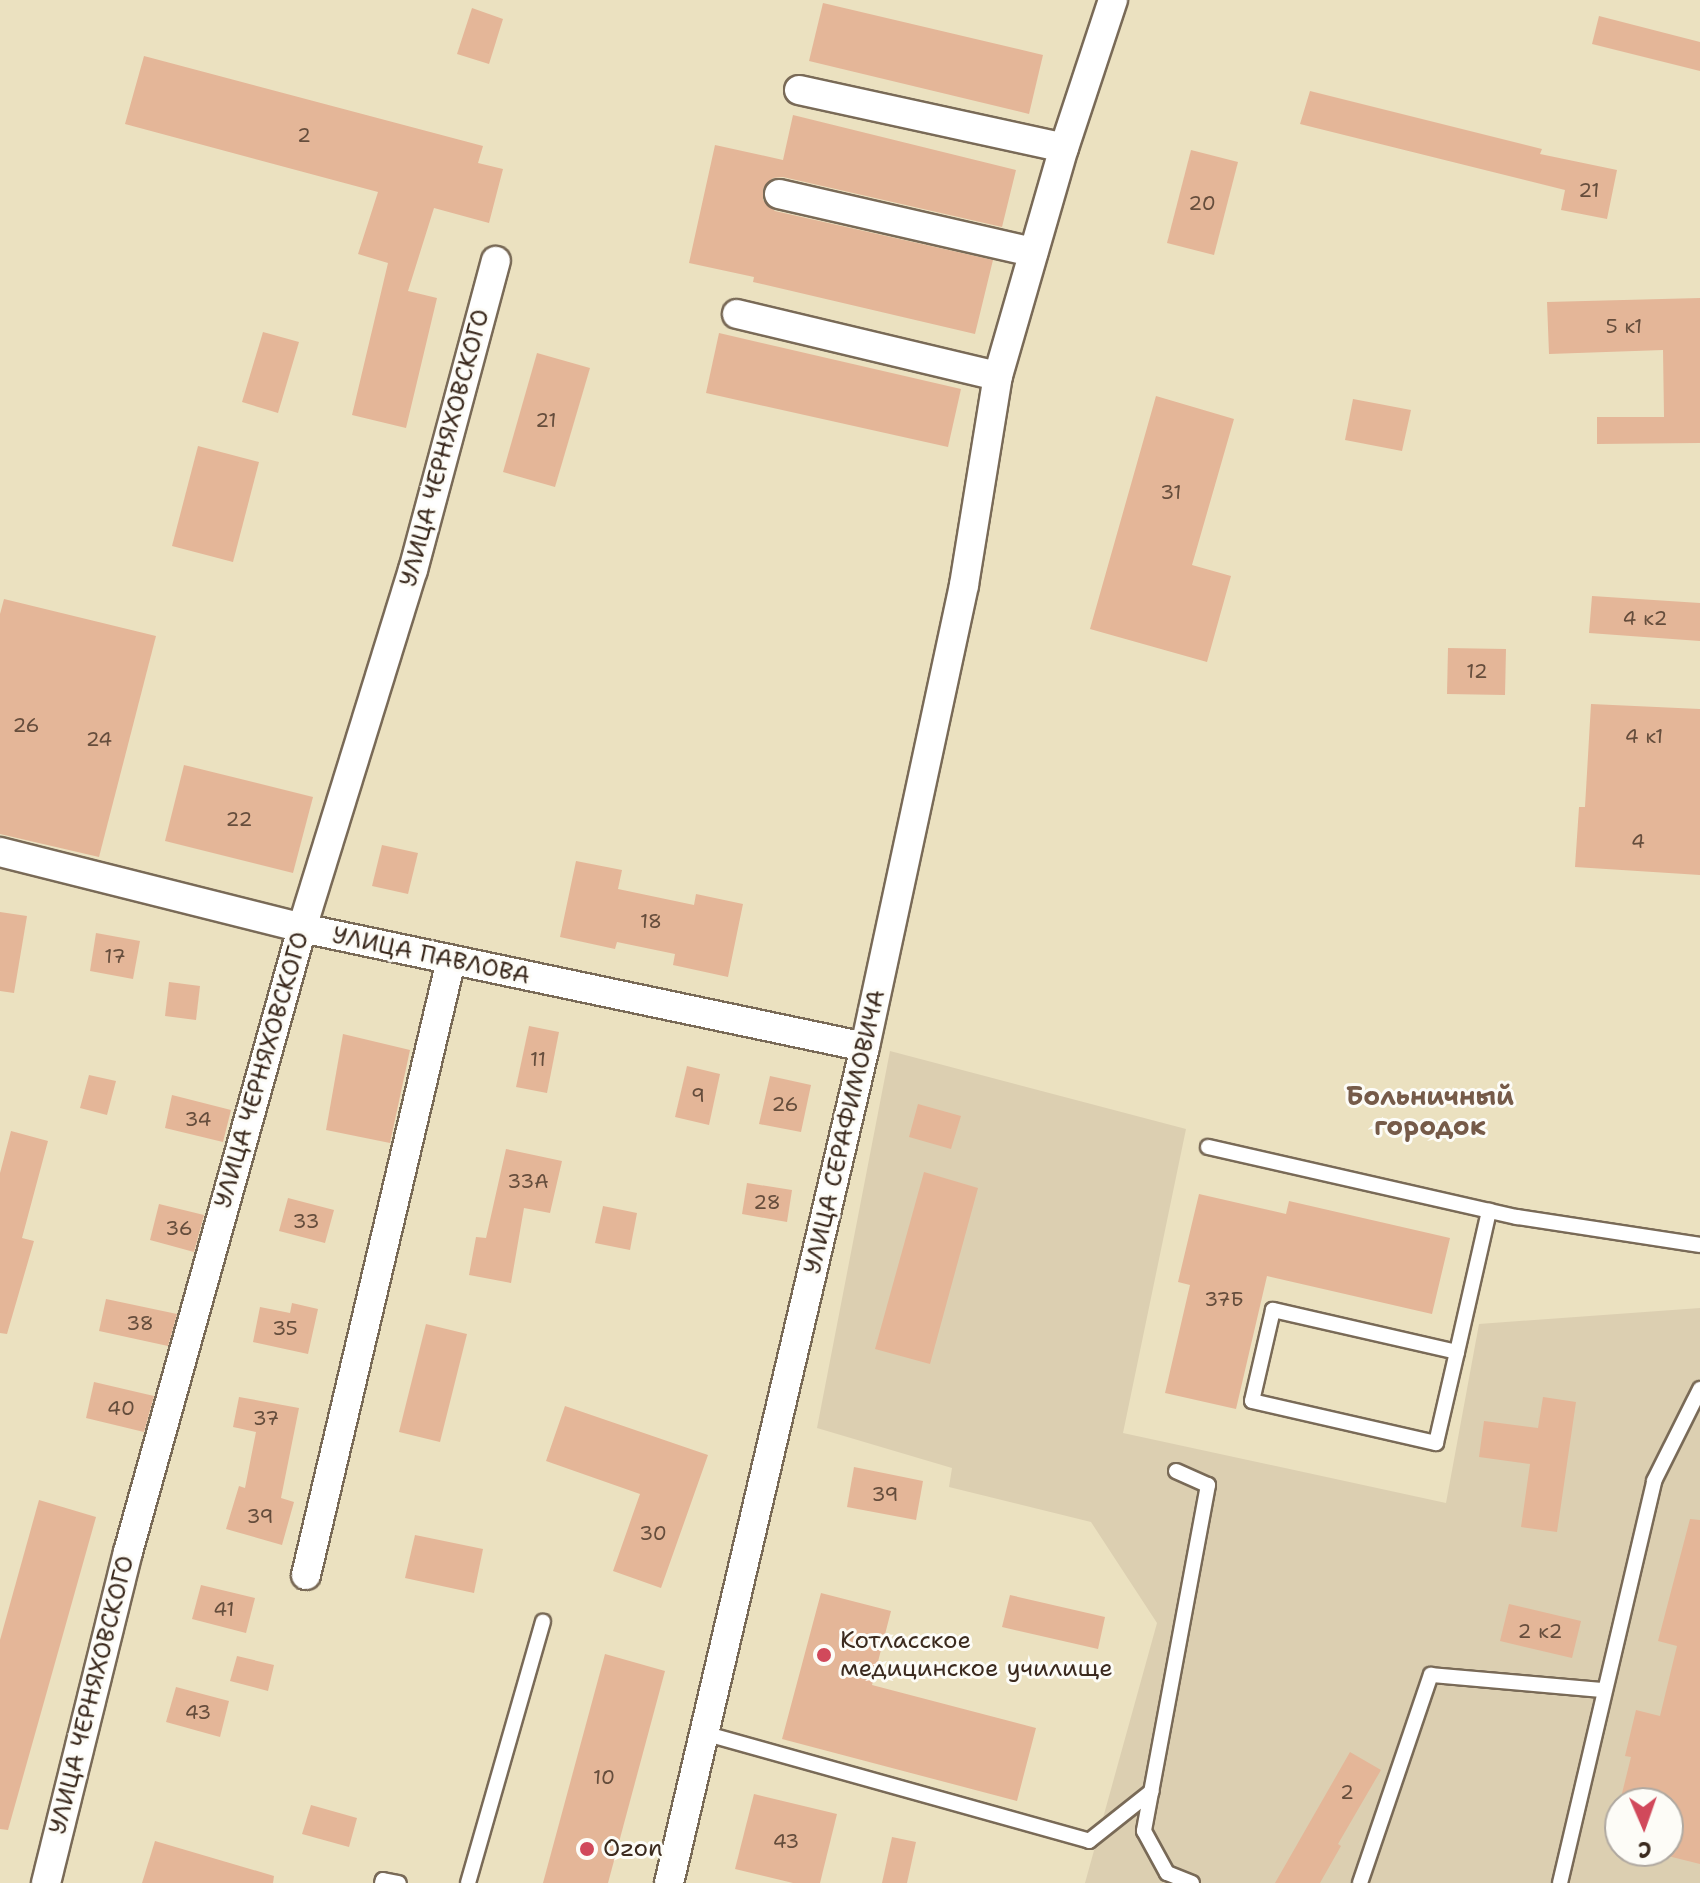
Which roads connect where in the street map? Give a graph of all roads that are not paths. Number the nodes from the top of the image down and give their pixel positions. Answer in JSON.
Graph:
{"nodes":[{"id":1,"x":1113,"y":0,"type":"edge"},
{"id":2,"x":799,"y":90,"type":"dead end"},
{"id":3,"x":1064,"y":148,"type":"junction"},
{"id":4,"x":779,"y":194,"type":"dead end"},
{"id":5,"x":1033,"y":252,"type":"junction"},
{"id":6,"x":496,"y":261,"type":"dead end"},
{"id":7,"x":737,"y":314,"type":"dead end"},
{"id":8,"x":998,"y":376,"type":"junction"},
{"id":9,"x":0,"y":852,"type":"edge"},
{"id":10,"x":302,"y":928,"type":"junction"},
{"id":11,"x":451,"y":960,"type":"junction"},
{"id":12,"x":865,"y":1047,"type":"junction"},
{"id":13,"x":1208,"y":1147,"type":"dead end"},
{"id":14,"x":1489,"y":1211,"type":"junction"},
{"id":15,"x":1700,"y":1245,"type":"edge"},
{"id":16,"x":1457,"y":1352,"type":"junction"},
{"id":17,"x":1700,"y":1389,"type":"edge"},
{"id":18,"x":1176,"y":1471,"type":"dead end"},
{"id":19,"x":306,"y":1575,"type":"dead end"},
{"id":20,"x":543,"y":1622,"type":"dead end"},
{"id":21,"x":1603,"y":1690,"type":"junction"},
{"id":22,"x":707,"y":1734,"type":"junction"},
{"id":23,"x":1152,"y":1791,"type":"junction"},
{"id":24,"x":46,"y":1883,"type":"edge"},
{"id":25,"x":382,"y":1883,"type":"edge"},
{"id":26,"x":399,"y":1883,"type":"edge"},
{"id":27,"x":468,"y":1883,"type":"edge"},
{"id":28,"x":669,"y":1883,"type":"edge"},
{"id":29,"x":1192,"y":1883,"type":"edge"},
{"id":30,"x":1360,"y":1883,"type":"edge"},
{"id":31,"x":1560,"y":1883,"type":"edge"}],
"edges":[{"from":1,"to":3,"type":"street","name":"УЛИЦА СЕРАФИМОВИЧА"},
{"from":2,"to":3,"type":"street"},
{"from":3,"to":5,"type":"street","name":"УЛИЦА СЕРАФИМОВИЧА"},
{"from":4,"to":5,"type":"street"},
{"from":5,"to":8,"type":"street","name":"УЛИЦА СЕРАФИМОВИЧА"},
{"from":6,"to":10,"type":"street","name":"УЛИЦА ЧЕРНЯХОВСКОГО"},
{"from":7,"to":8,"type":"street"},
{"from":8,"to":12,"type":"street","name":"УЛИЦА СЕРАФИМОВИЧА"},
{"from":9,"to":10,"type":"street","name":"УЛИЦА ПАВЛОВА"},
{"from":10,"to":11,"type":"street","name":"УЛИЦА ПАВЛОВА"},
{"from":10,"to":24,"type":"street","name":"УЛИЦА ЧЕРНЯХОВСКОГО"},
{"from":11,"to":12,"type":"street","name":"УЛИЦА ПАВЛОВА"},
{"from":11,"to":19,"type":"street"},
{"from":12,"to":22,"type":"street","name":"УЛИЦА СЕРАФИМОВИЧА"},
{"from":13,"to":14,"type":"lane"},
{"from":14,"to":15,"type":"lane"},
{"from":14,"to":16,"type":"lane"},
{"from":16,"to":16,"type":"lane"},
{"from":17,"to":21,"type":"lane"},
{"from":18,"to":23,"type":"lane"},
{"from":20,"to":27,"type":"lane"},
{"from":21,"to":30,"type":"lane"},
{"from":21,"to":31,"type":"lane"},
{"from":22,"to":23,"type":"lane"},
{"from":22,"to":28,"type":"street","name":"УЛИЦА СЕРАФИМОВИЧА"},
{"from":23,"to":29,"type":"lane"},
{"from":25,"to":26,"type":"lane"}]}
